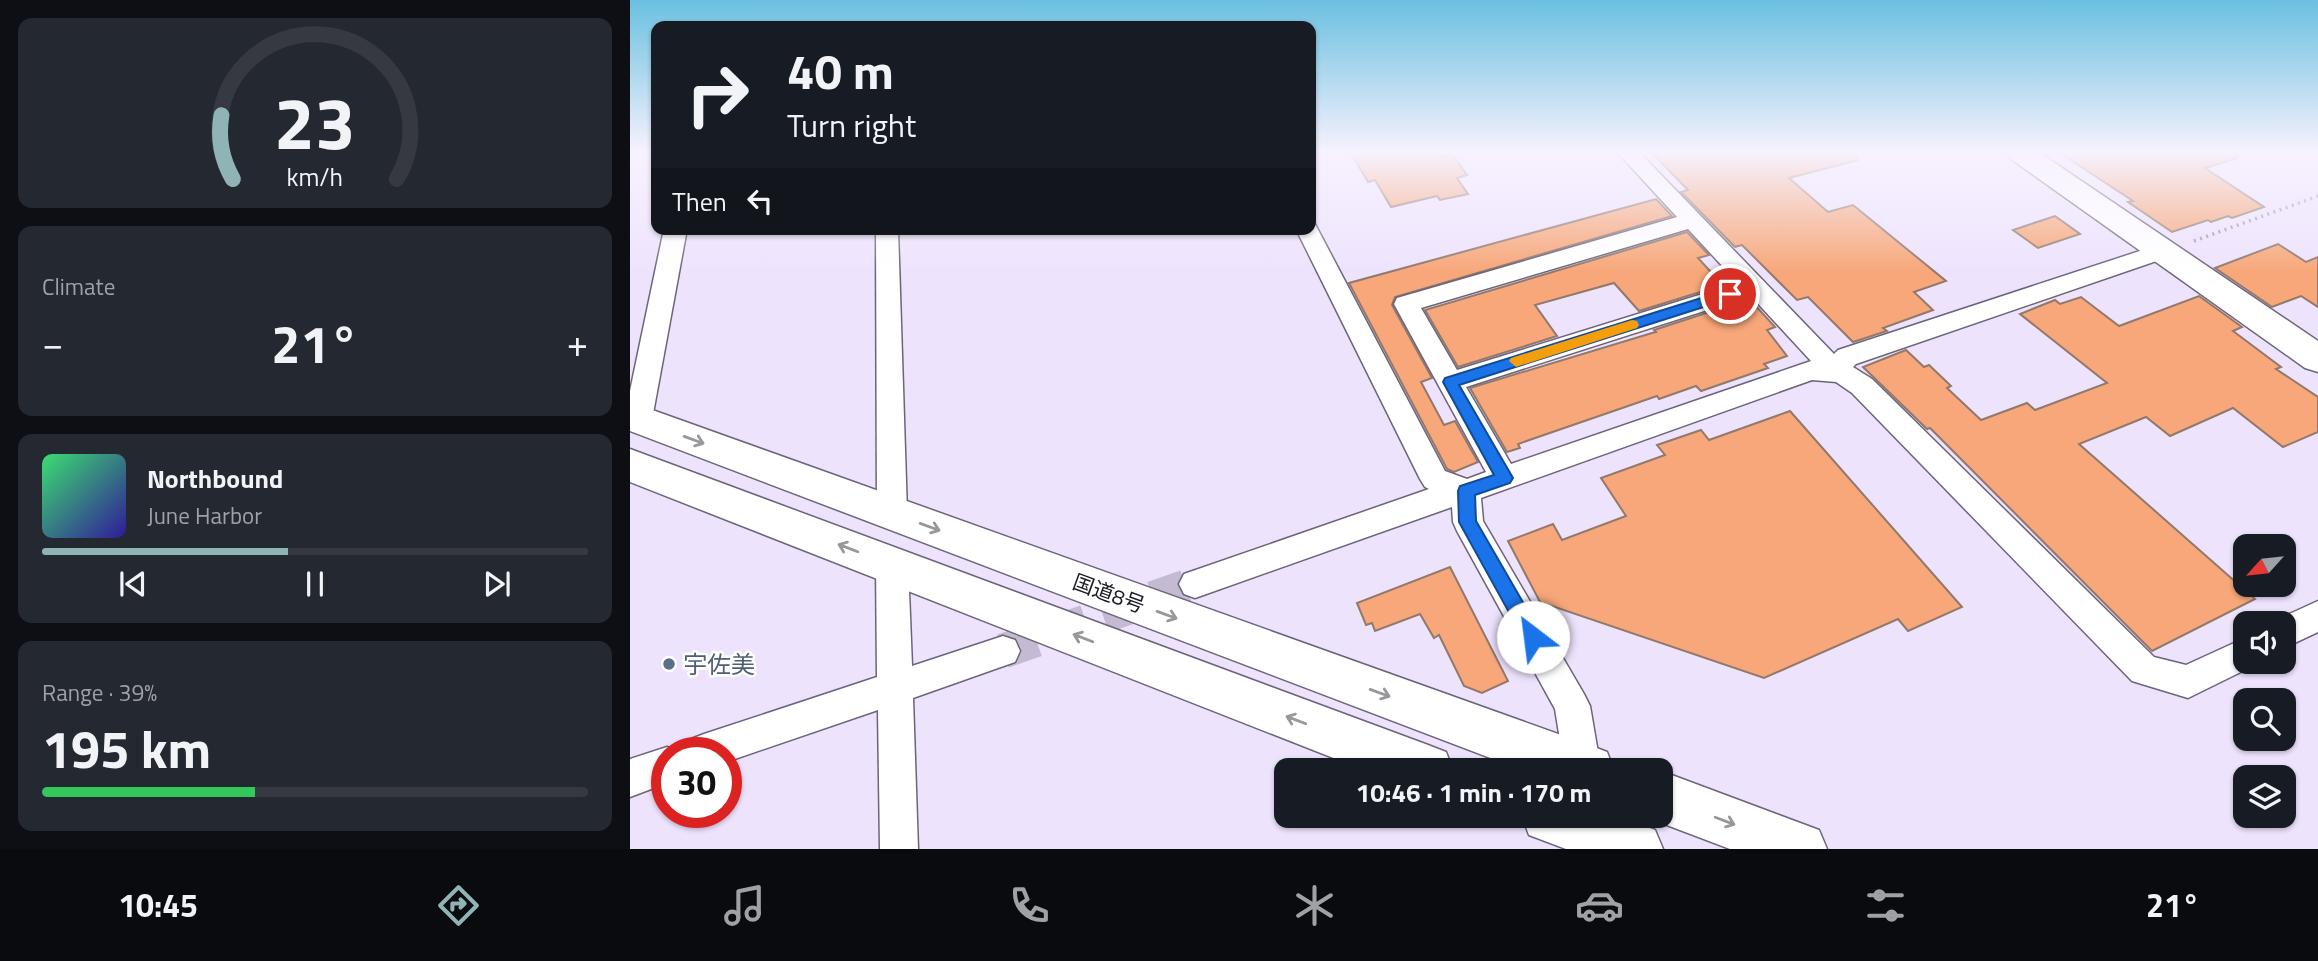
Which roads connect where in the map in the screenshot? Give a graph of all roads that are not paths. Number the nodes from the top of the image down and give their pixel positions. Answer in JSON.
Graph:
{"nodes":[{"id":1,"x":1666,"y":193,"type":"edge"},
{"id":2,"x":2078,"y":193,"type":"edge"},
{"id":3,"x":1693,"y":220,"type":"junction"},
{"id":4,"x":675,"y":235,"type":"edge"},
{"id":5,"x":887,"y":235,"type":"edge"},
{"id":6,"x":1310,"y":235,"type":"edge"},
{"id":7,"x":2163,"y":251,"type":"junction"},
{"id":8,"x":1755,"y":286,"type":"junction"},
{"id":9,"x":2318,"y":359,"type":"edge"},
{"id":10,"x":1833,"y":372,"type":"junction"},
{"id":11,"x":1450,"y":382,"type":"junction"},
{"id":12,"x":634,"y":417,"type":"edge"},
{"id":13,"x":630,"y":465,"type":"edge"},
{"id":14,"x":1504,"y":478,"type":"junction"},
{"id":15,"x":1466,"y":491,"type":"junction"},
{"id":16,"x":892,"y":513,"type":"junction"},
{"id":17,"x":892,"y":565,"type":"junction"},
{"id":18,"x":1195,"y":584,"type":"tunnel mouth"},
{"id":19,"x":2318,"y":616,"type":"edge"},
{"id":20,"x":2296,"y":627,"type":"edge"},
{"id":21,"x":1003,"y":651,"type":"tunnel mouth"},
{"id":22,"x":2233,"y":659,"type":"edge"},
{"id":23,"x":895,"y":688,"type":"junction"},
{"id":24,"x":742,"y":739,"type":"edge"},
{"id":25,"x":1397,"y":758,"type":"edge"},
{"id":26,"x":1556,"y":758,"type":"edge"},
{"id":27,"x":1584,"y":758,"type":"edge"},
{"id":28,"x":651,"y":771,"type":"edge"},
{"id":29,"x":630,"y":778,"type":"edge"},
{"id":30,"x":1673,"y":801,"type":"edge"},
{"id":31,"x":1580,"y":828,"type":"edge"},
{"id":32,"x":899,"y":849,"type":"edge"},
{"id":33,"x":1636,"y":849,"type":"edge"},
{"id":34,"x":1800,"y":849,"type":"edge"}],
"edges":[{"from":1,"to":3,"type":"street"},
{"from":2,"to":7,"type":"main road"},
{"from":3,"to":8,"type":"street"},
{"from":3,"to":11,"type":"street"},
{"from":4,"to":12,"type":"street"},
{"from":5,"to":16,"type":"street"},
{"from":6,"to":15,"type":"street"},
{"from":7,"to":9,"type":"main road"},
{"from":7,"to":10,"type":"street"},
{"from":8,"to":10,"type":"street"},
{"from":8,"to":11,"type":"street"},
{"from":10,"to":14,"type":"street"},
{"from":10,"to":22,"type":"street"},
{"from":11,"to":14,"type":"street"},
{"from":12,"to":16,"type":"main road","name":"国道8号","one_way":true},
{"from":17,"to":13,"type":"main road","one_way":true},
{"from":14,"to":15,"type":"street"},
{"from":15,"to":18,"type":"street"},
{"from":15,"to":27,"type":"street"},
{"from":16,"to":26,"type":"main road","name":"国道8号","one_way":true},
{"from":17,"to":23,"type":"street"},
{"from":25,"to":17,"type":"main road","one_way":true},
{"from":19,"to":20,"type":"street"},
{"from":21,"to":23,"type":"street"},
{"from":23,"to":24,"type":"street"},
{"from":23,"to":32,"type":"street"},
{"from":28,"to":29,"type":"street"},
{"from":30,"to":34,"type":"main road","one_way":true},
{"from":31,"to":33,"type":"main road"}]}
